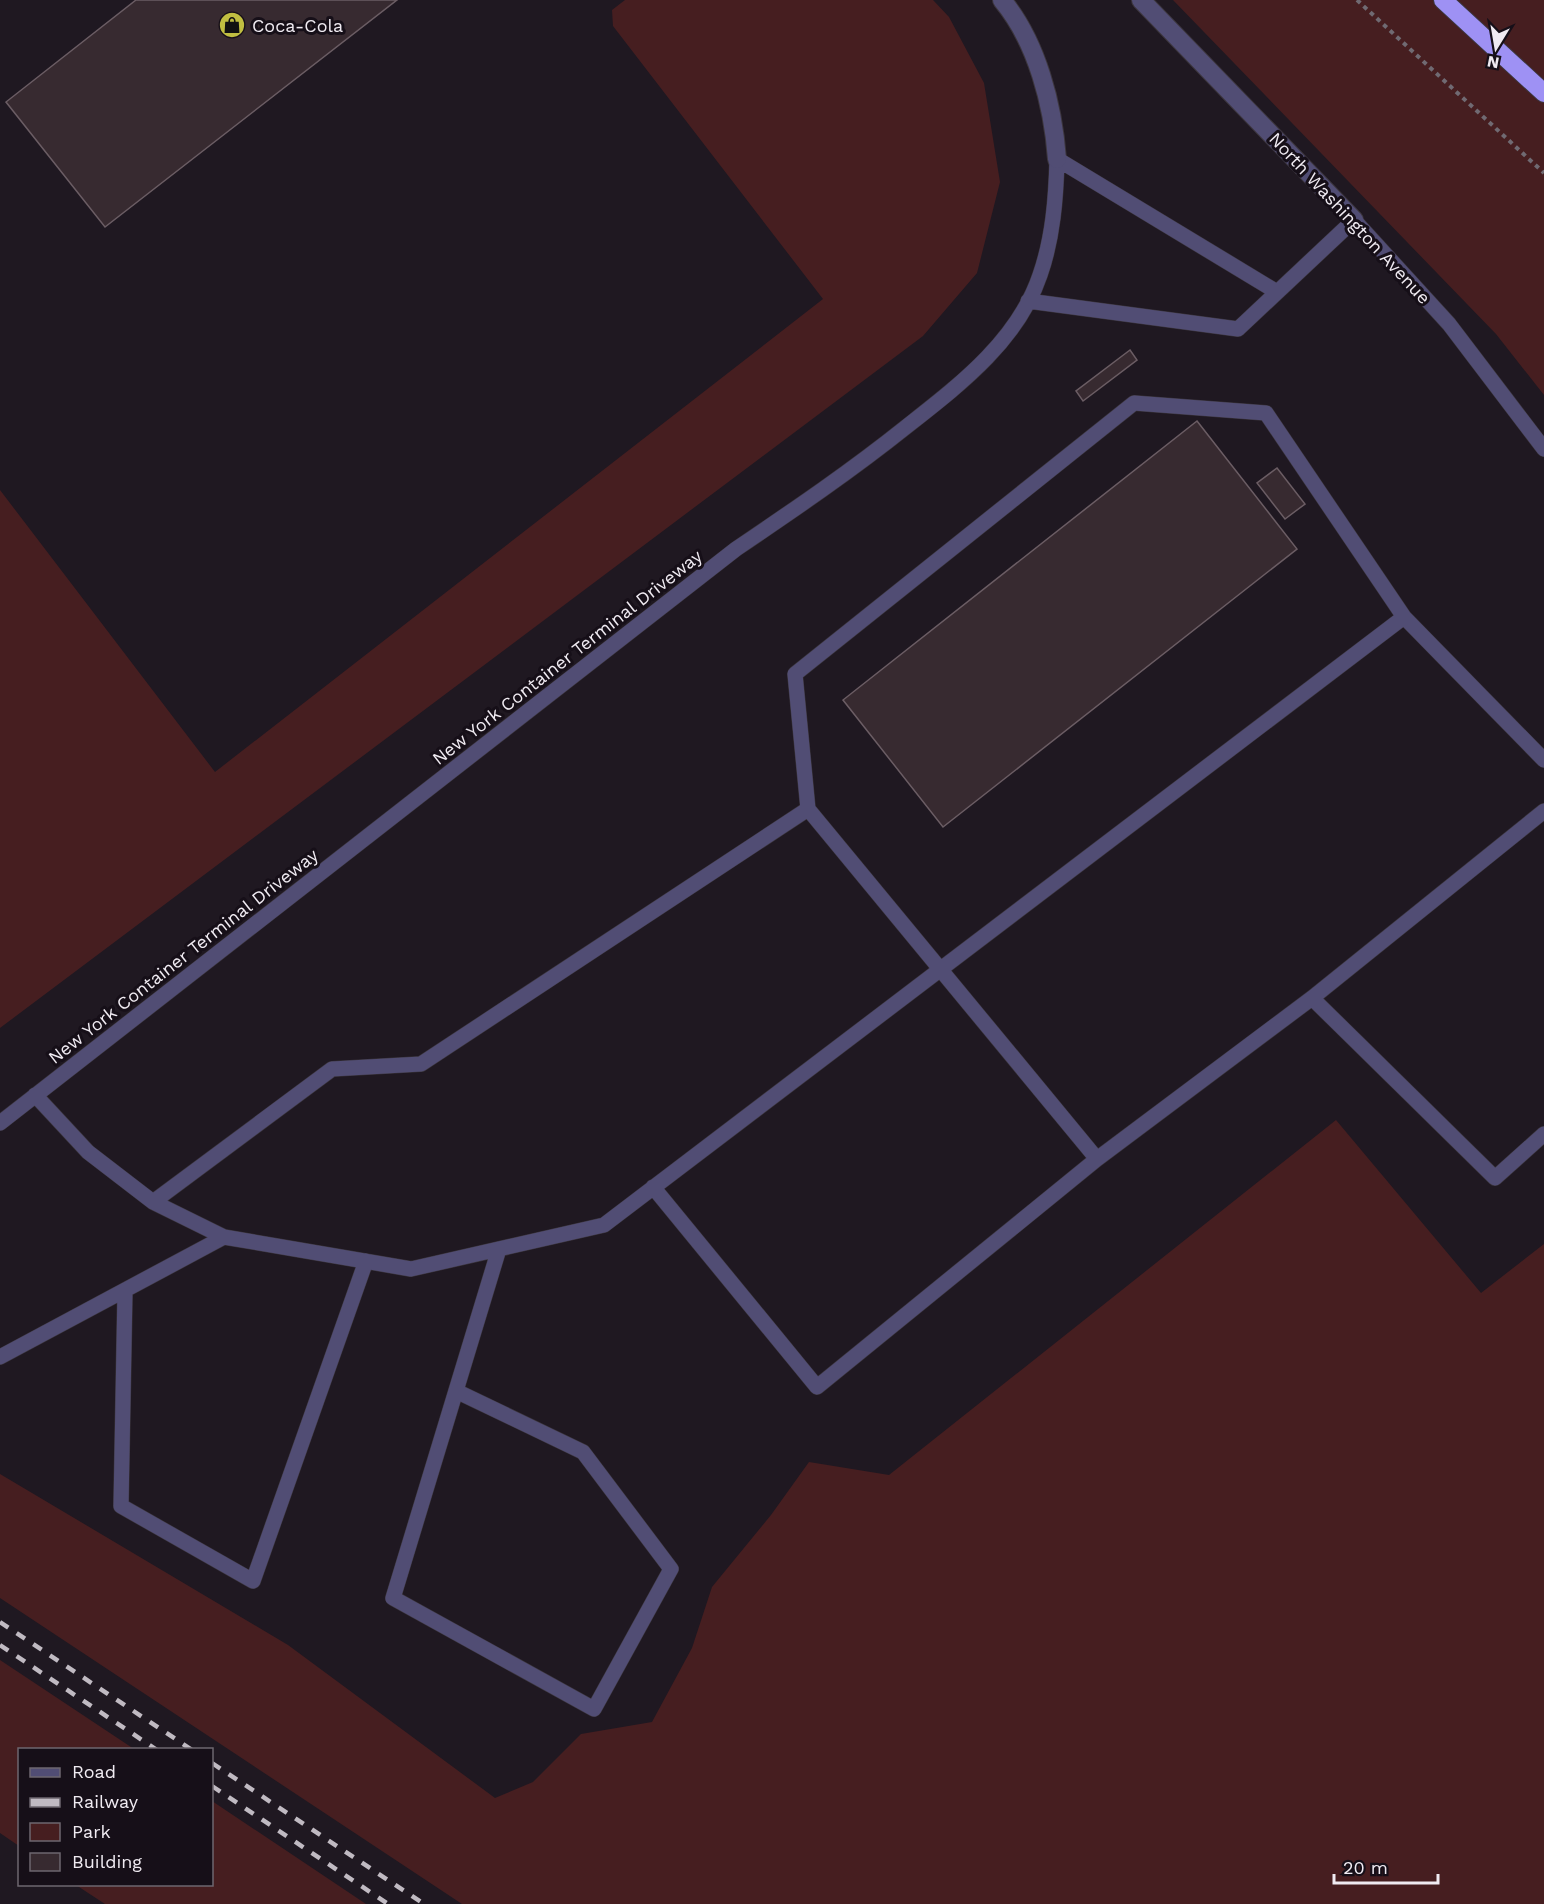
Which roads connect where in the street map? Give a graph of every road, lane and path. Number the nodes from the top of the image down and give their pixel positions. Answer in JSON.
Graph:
{"nodes":[{"id":1,"x":1002,"y":0,"type":"edge"},
{"id":2,"x":1141,"y":0,"type":"edge"},
{"id":3,"x":1357,"y":0,"type":"edge"},
{"id":4,"x":1443,"y":0,"type":"edge"},
{"id":5,"x":1544,"y":93,"type":"edge"},
{"id":6,"x":1057,"y":159,"type":"junction"},
{"id":7,"x":1544,"y":173,"type":"edge"},
{"id":8,"x":1354,"y":220,"type":"junction"},
{"id":9,"x":1277,"y":292,"type":"junction"},
{"id":10,"x":1028,"y":301,"type":"junction"},
{"id":11,"x":1544,"y":449,"type":"edge"},
{"id":12,"x":1404,"y":617,"type":"junction"},
{"id":13,"x":1544,"y":760,"type":"edge"},
{"id":14,"x":808,"y":809,"type":"junction"},
{"id":15,"x":1544,"y":811,"type":"edge"},
{"id":16,"x":941,"y":969,"type":"junction"},
{"id":17,"x":1311,"y":998,"type":"junction"},
{"id":18,"x":34,"y":1095,"type":"junction"},
{"id":19,"x":0,"y":1123,"type":"edge"},
{"id":20,"x":1544,"y":1134,"type":"edge"},
{"id":21,"x":1097,"y":1159,"type":"junction"},
{"id":22,"x":653,"y":1187,"type":"junction"},
{"id":23,"x":153,"y":1203,"type":"junction"},
{"id":24,"x":224,"y":1237,"type":"junction"},
{"id":25,"x":499,"y":1249,"type":"junction"},
{"id":26,"x":366,"y":1261,"type":"junction"},
{"id":27,"x":125,"y":1291,"type":"junction"},
{"id":28,"x":0,"y":1357,"type":"edge"},
{"id":29,"x":456,"y":1391,"type":"junction"}],
"edges":[{"from":1,"to":6,"type":"street"},
{"from":2,"to":8,"type":"street","name":"North Washington Avenue"},
{"from":3,"to":7,"type":"path"},
{"from":4,"to":5,"type":"highway"},
{"from":6,"to":9,"type":"lane"},
{"from":6,"to":10,"type":"lane","name":"New York Container Terminal Driveway"},
{"from":8,"to":9,"type":"lane"},
{"from":8,"to":11,"type":"lane","name":"North Washington Avenue"},
{"from":9,"to":10,"type":"lane"},
{"from":10,"to":18,"type":"lane","name":"New York Container Terminal Driveway"},
{"from":12,"to":13,"type":"lane"},
{"from":12,"to":14,"type":"lane"},
{"from":12,"to":16,"type":"lane"},
{"from":14,"to":16,"type":"lane"},
{"from":14,"to":23,"type":"lane"},
{"from":15,"to":17,"type":"lane"},
{"from":16,"to":21,"type":"lane"},
{"from":16,"to":22,"type":"lane"},
{"from":17,"to":20,"type":"lane"},
{"from":17,"to":21,"type":"lane"},
{"from":18,"to":19,"type":"lane","name":"New York Container Terminal Driveway"},
{"from":18,"to":23,"type":"lane"},
{"from":21,"to":22,"type":"lane"},
{"from":22,"to":25,"type":"lane"},
{"from":23,"to":24,"type":"lane"},
{"from":24,"to":26,"type":"lane"},
{"from":24,"to":27,"type":"lane"},
{"from":25,"to":26,"type":"lane"},
{"from":25,"to":29,"type":"lane"},
{"from":26,"to":27,"type":"lane"},
{"from":27,"to":28,"type":"lane"},
{"from":29,"to":29,"type":"lane"}]}
